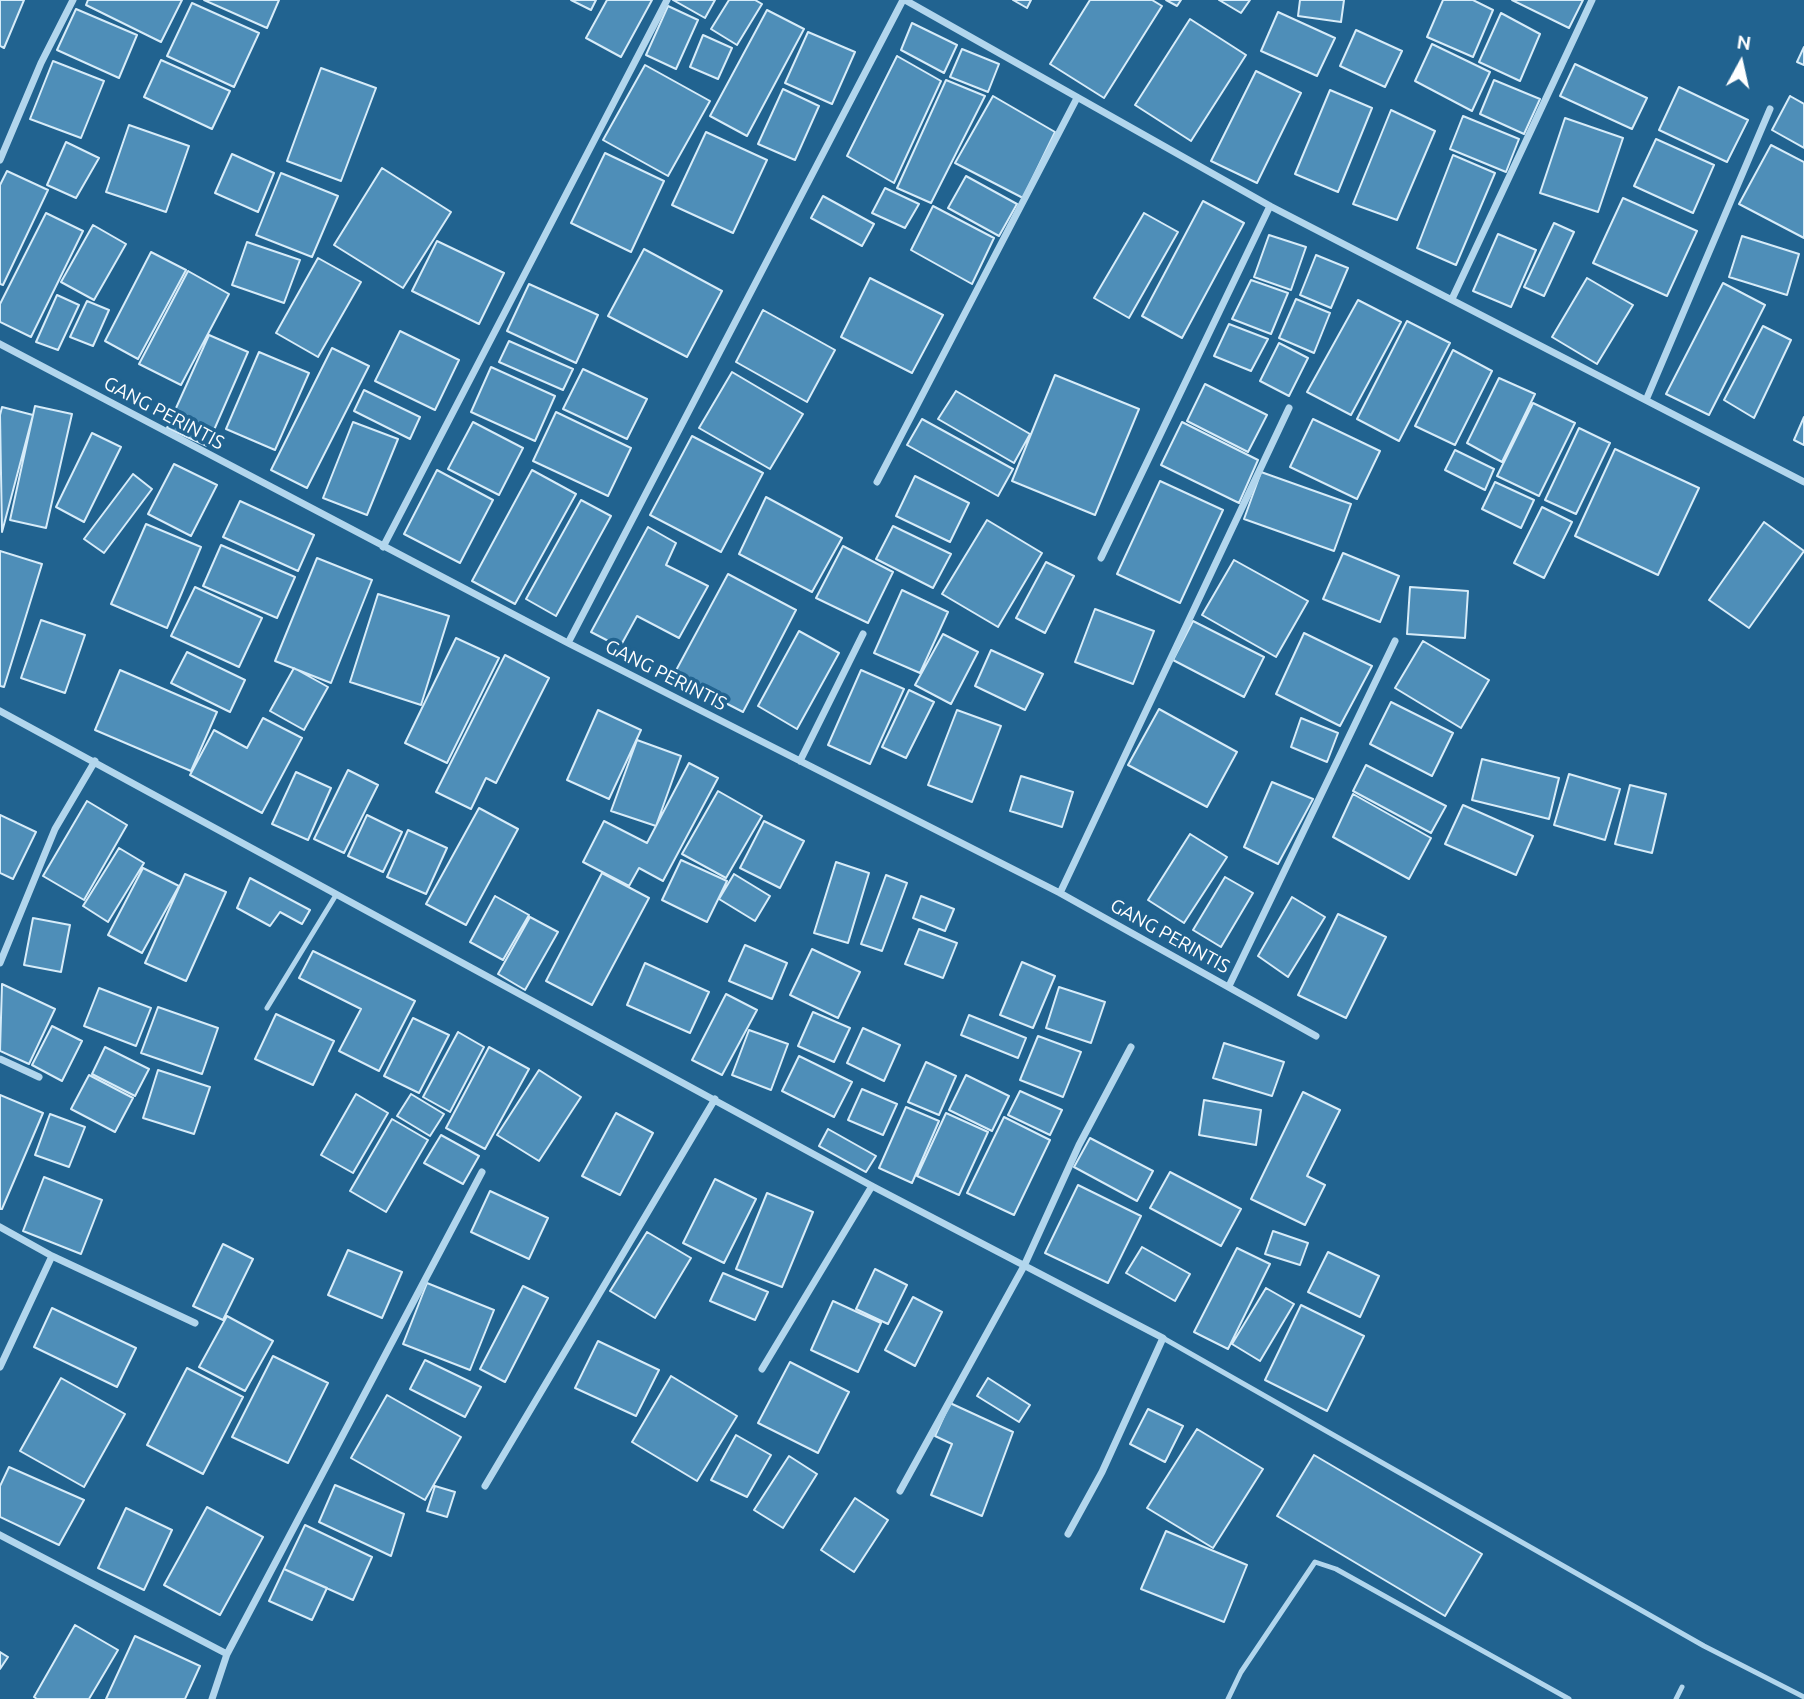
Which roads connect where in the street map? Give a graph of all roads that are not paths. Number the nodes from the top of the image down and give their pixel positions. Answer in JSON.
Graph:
{"nodes":[{"id":1,"x":73,"y":0,"type":"edge"},
{"id":2,"x":667,"y":0,"type":"edge"},
{"id":3,"x":904,"y":0,"type":"edge"},
{"id":4,"x":1592,"y":0,"type":"edge"},
{"id":5,"x":1077,"y":98,"type":"junction"},
{"id":6,"x":1770,"y":109,"type":"dead end"},
{"id":7,"x":0,"y":160,"type":"edge"},
{"id":8,"x":1270,"y":206,"type":"junction"},
{"id":9,"x":1452,"y":299,"type":"junction"},
{"id":10,"x":0,"y":344,"type":"edge"},
{"id":11,"x":1646,"y":400,"type":"junction"},
{"id":12,"x":1289,"y":408,"type":"dead end"},
{"id":13,"x":877,"y":482,"type":"dead end"},
{"id":14,"x":1804,"y":482,"type":"edge"},
{"id":15,"x":383,"y":547,"type":"junction"},
{"id":16,"x":1101,"y":558,"type":"dead end"},
{"id":17,"x":863,"y":634,"type":"dead end"},
{"id":18,"x":1395,"y":641,"type":"dead end"},
{"id":19,"x":568,"y":643,"type":"junction"},
{"id":20,"x":0,"y":710,"type":"edge"},
{"id":21,"x":95,"y":761,"type":"junction"},
{"id":22,"x":800,"y":761,"type":"junction"},
{"id":23,"x":1060,"y":893,"type":"junction"},
{"id":24,"x":336,"y":895,"type":"junction"},
{"id":25,"x":0,"y":962,"type":"edge"},
{"id":26,"x":1228,"y":986,"type":"junction"},
{"id":27,"x":267,"y":1008,"type":"dead end"},
{"id":28,"x":1317,"y":1036,"type":"dead end"},
{"id":29,"x":1131,"y":1047,"type":"dead end"},
{"id":30,"x":0,"y":1059,"type":"edge"},
{"id":31,"x":39,"y":1077,"type":"dead end"},
{"id":32,"x":715,"y":1100,"type":"junction"},
{"id":33,"x":482,"y":1171,"type":"dead end"},
{"id":34,"x":872,"y":1186,"type":"junction"},
{"id":35,"x":0,"y":1227,"type":"edge"},
{"id":36,"x":52,"y":1256,"type":"junction"},
{"id":37,"x":1024,"y":1266,"type":"junction"},
{"id":38,"x":195,"y":1323,"type":"dead end"},
{"id":39,"x":1163,"y":1338,"type":"junction"},
{"id":40,"x":0,"y":1367,"type":"edge"},
{"id":41,"x":762,"y":1369,"type":"dead end"},
{"id":42,"x":485,"y":1486,"type":"dead end"},
{"id":43,"x":900,"y":1491,"type":"dead end"},
{"id":44,"x":1068,"y":1534,"type":"dead end"},
{"id":45,"x":0,"y":1535,"type":"edge"},
{"id":46,"x":227,"y":1654,"type":"junction"},
{"id":47,"x":1682,"y":1687,"type":"dead end"},
{"id":48,"x":1804,"y":1697,"type":"edge"},
{"id":49,"x":212,"y":1699,"type":"edge"},
{"id":50,"x":1228,"y":1699,"type":"edge"},
{"id":51,"x":1569,"y":1699,"type":"edge"},
{"id":52,"x":1676,"y":1699,"type":"edge"}],
"edges":[{"from":1,"to":7,"type":"street"},
{"from":2,"to":15,"type":"street"},
{"from":3,"to":5,"type":"street"},
{"from":3,"to":19,"type":"street"},
{"from":4,"to":9,"type":"street"},
{"from":5,"to":8,"type":"street"},
{"from":5,"to":13,"type":"street"},
{"from":6,"to":11,"type":"street"},
{"from":8,"to":9,"type":"street"},
{"from":8,"to":16,"type":"street"},
{"from":9,"to":11,"type":"street"},
{"from":10,"to":15,"type":"street","name":"GANG PERINTIS"},
{"from":11,"to":14,"type":"street"},
{"from":12,"to":23,"type":"street"},
{"from":15,"to":19,"type":"street","name":"GANG PERINTIS"},
{"from":17,"to":22,"type":"street"},
{"from":18,"to":26,"type":"street"},
{"from":19,"to":22,"type":"street","name":"GANG PERINTIS"},
{"from":20,"to":21,"type":"street"},
{"from":21,"to":24,"type":"street"},
{"from":21,"to":25,"type":"street"},
{"from":22,"to":23,"type":"street","name":"GANG PERINTIS"},
{"from":23,"to":26,"type":"street","name":"GANG PERINTIS"},
{"from":24,"to":27,"type":"lane"},
{"from":24,"to":32,"type":"street"},
{"from":26,"to":28,"type":"street","name":"GANG PERINTIS"},
{"from":29,"to":37,"type":"street"},
{"from":30,"to":31,"type":"street"},
{"from":32,"to":34,"type":"street"},
{"from":32,"to":42,"type":"street"},
{"from":33,"to":46,"type":"street"},
{"from":34,"to":37,"type":"street"},
{"from":34,"to":41,"type":"street"},
{"from":35,"to":36,"type":"street"},
{"from":36,"to":38,"type":"street"},
{"from":36,"to":40,"type":"street"},
{"from":37,"to":39,"type":"street"},
{"from":37,"to":43,"type":"street"},
{"from":39,"to":44,"type":"street"},
{"from":39,"to":48,"type":"lane"},
{"from":45,"to":46,"type":"street"},
{"from":46,"to":49,"type":"street"},
{"from":47,"to":52,"type":"lane"},
{"from":50,"to":51,"type":"lane"}]}
